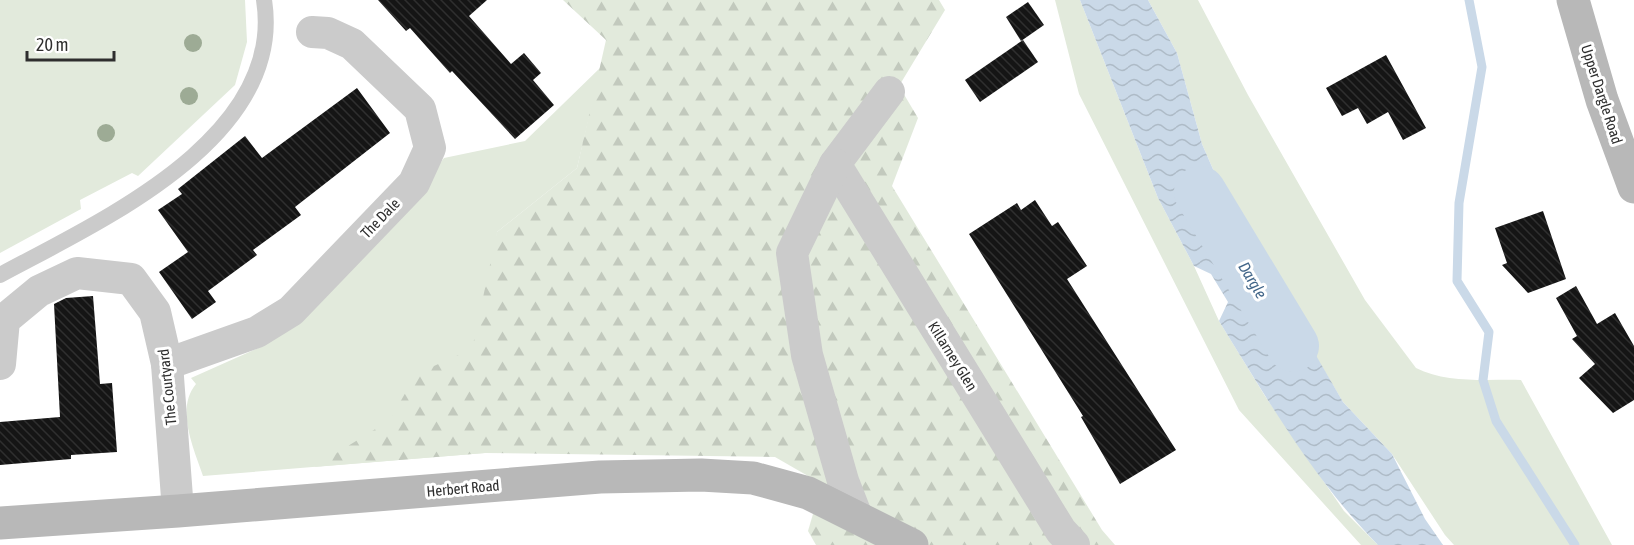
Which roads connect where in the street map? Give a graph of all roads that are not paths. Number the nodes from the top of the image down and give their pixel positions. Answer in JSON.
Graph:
{"nodes":[{"id":1,"x":264,"y":0,"type":"edge"},
{"id":2,"x":1574,"y":0,"type":"edge"},
{"id":3,"x":312,"y":32,"type":"dead end"},
{"id":4,"x":889,"y":92,"type":"dead end"},
{"id":5,"x":835,"y":164,"type":"junction"},
{"id":6,"x":1634,"y":187,"type":"edge"},
{"id":7,"x":0,"y":275,"type":"edge"},
{"id":8,"x":0,"y":364,"type":"edge"},
{"id":9,"x":167,"y":364,"type":"junction"},
{"id":10,"x":178,"y":512,"type":"junction"},
{"id":11,"x":857,"y":517,"type":"junction"},
{"id":12,"x":0,"y":523,"type":"edge"},
{"id":13,"x":912,"y":545,"type":"edge"},
{"id":14,"x":1074,"y":545,"type":"edge"}],
"edges":[{"from":1,"to":7,"type":"lane"},
{"from":2,"to":6,"type":"street","name":"Upper Dargle Road"},
{"from":3,"to":9,"type":"street","name":"The Dale"},
{"from":4,"to":5,"type":"street"},
{"from":5,"to":11,"type":"street"},
{"from":5,"to":14,"type":"street","name":"Killarney Glen"},
{"from":8,"to":9,"type":"street","name":"The Courtyard"},
{"from":9,"to":10,"type":"street","name":"The Courtyard"},
{"from":10,"to":11,"type":"street","name":"Herbert Road"},
{"from":10,"to":12,"type":"street","name":"Herbert Road"},
{"from":11,"to":13,"type":"street","name":"Herbert Road"}]}
